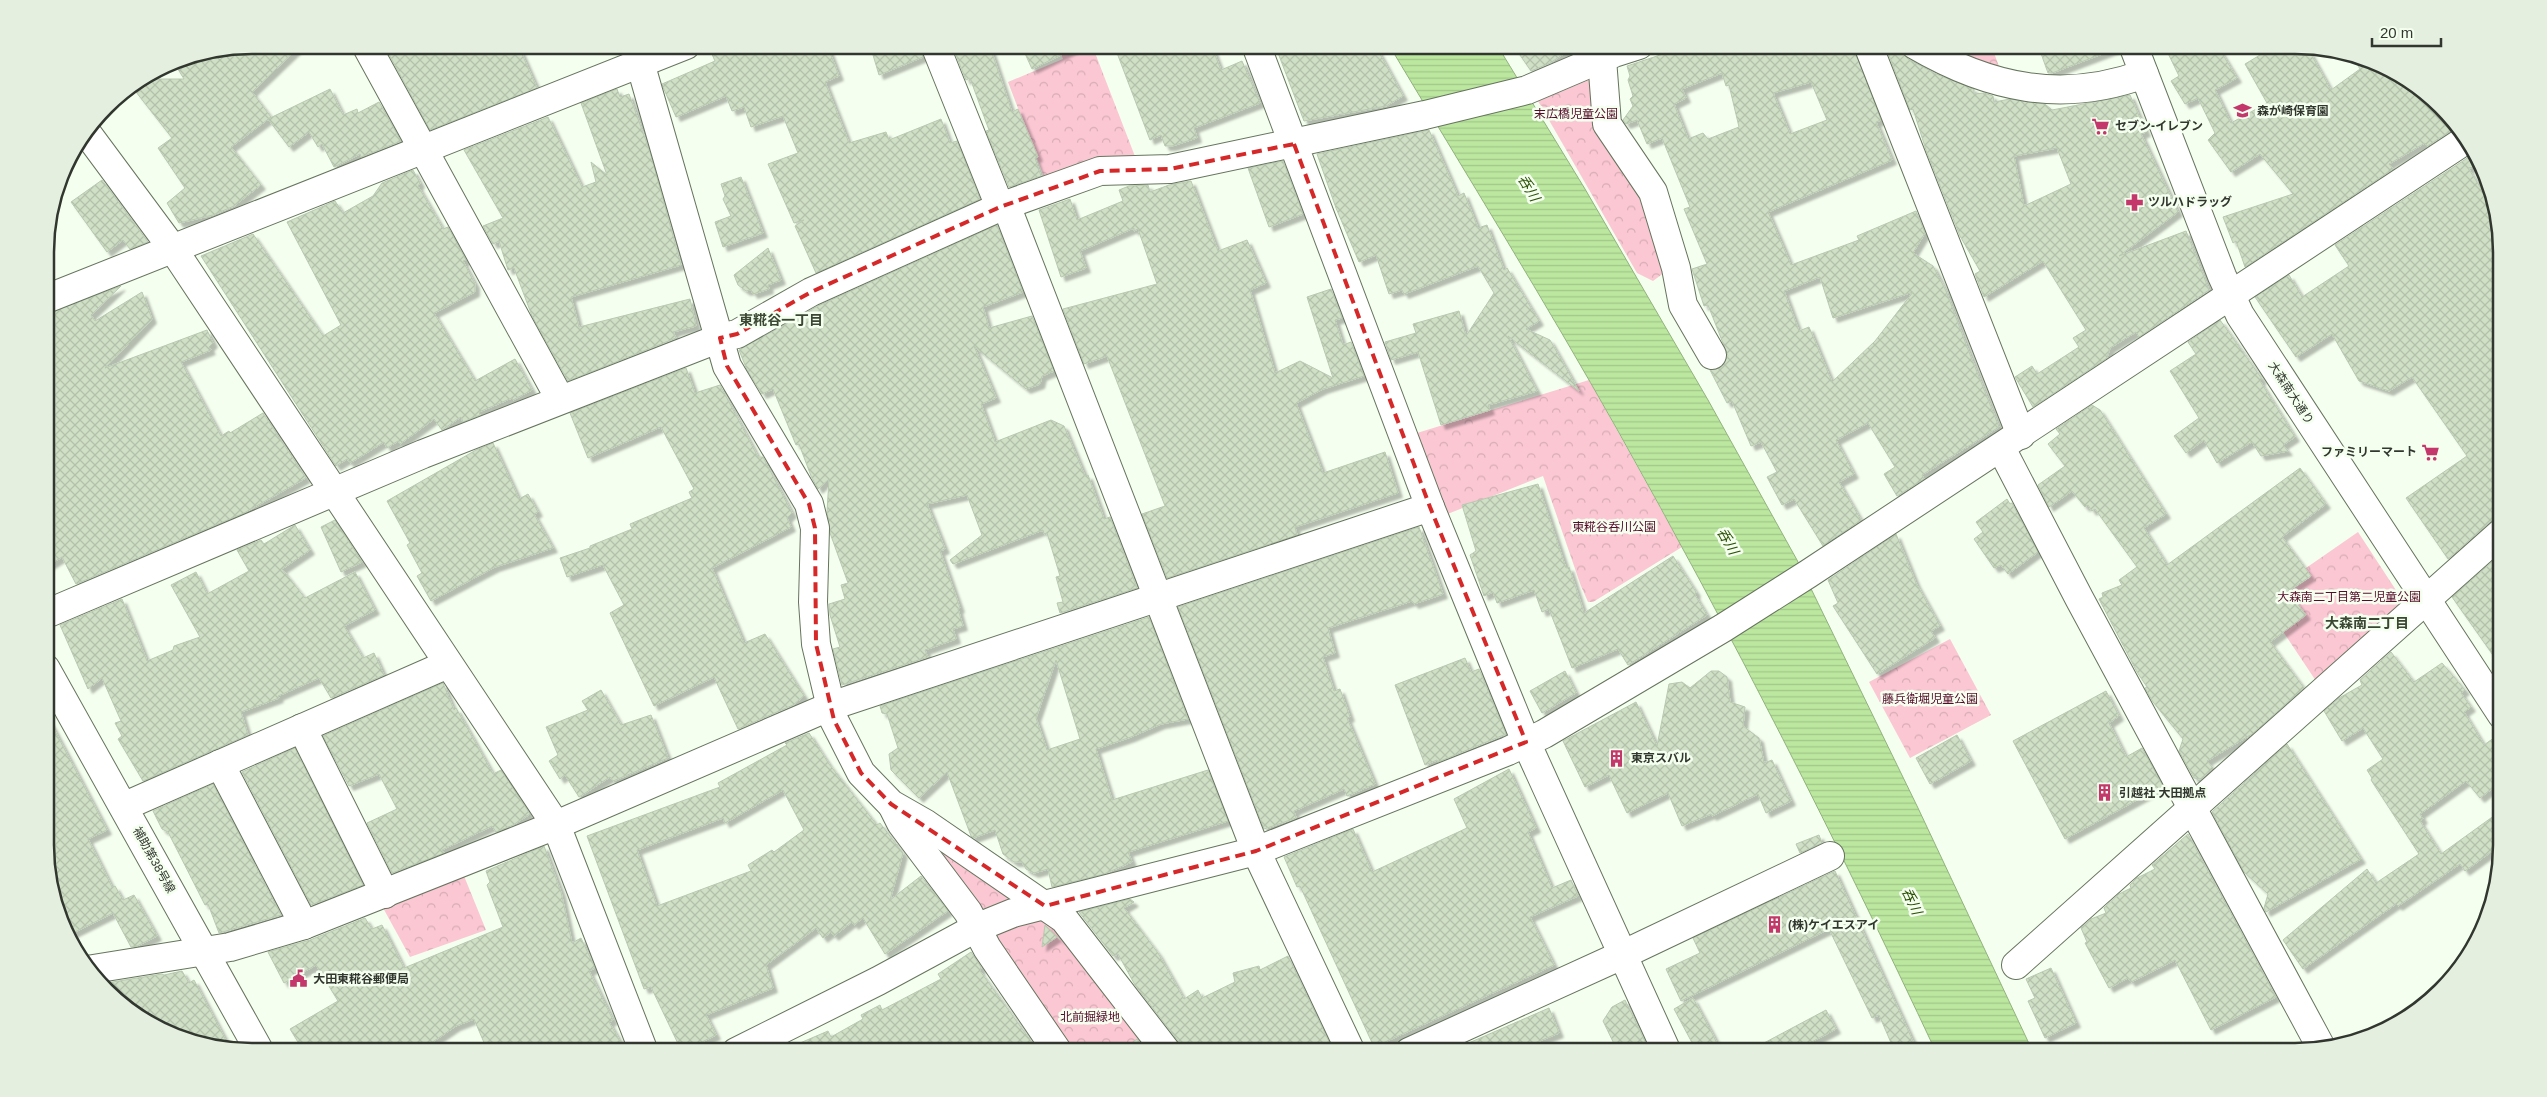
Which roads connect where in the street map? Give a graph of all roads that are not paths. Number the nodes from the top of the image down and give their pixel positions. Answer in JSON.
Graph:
{"nodes":[{"id":1,"x":371,"y":54,"type":"edge"},
{"id":2,"x":638,"y":54,"type":"edge"},
{"id":3,"x":939,"y":54,"type":"edge"},
{"id":4,"x":1259,"y":54,"type":"edge"},
{"id":5,"x":1595,"y":54,"type":"edge"},
{"id":6,"x":1599,"y":54,"type":"edge"},
{"id":7,"x":1871,"y":54,"type":"edge"},
{"id":8,"x":1932,"y":54,"type":"edge"},
{"id":9,"x":2136,"y":54,"type":"edge"},
{"id":10,"x":2144,"y":74,"type":"junction"},
{"id":11,"x":90,"y":137,"type":"edge"},
{"id":12,"x":2461,"y":143,"type":"edge"},
{"id":13,"x":1294,"y":144,"type":"junction"},
{"id":14,"x":423,"y":150,"type":"junction"},
{"id":15,"x":1003,"y":206,"type":"junction"},
{"id":16,"x":173,"y":249,"type":"junction"},
{"id":17,"x":54,"y":296,"type":"edge"},
{"id":18,"x":2230,"y":296,"type":"junction"},
{"id":19,"x":720,"y":338,"type":"junction"},
{"id":20,"x":1712,"y":354,"type":"dead end"},
{"id":21,"x":560,"y":399,"type":"junction"},
{"id":22,"x":2011,"y":442,"type":"junction"},
{"id":23,"x":333,"y":492,"type":"junction"},
{"id":24,"x":1430,"y":507,"type":"junction"},
{"id":25,"x":2493,"y":540,"type":"edge"},
{"id":26,"x":1157,"y":597,"type":"junction"},
{"id":27,"x":2426,"y":600,"type":"junction"},
{"id":28,"x":54,"y":611,"type":"edge"},
{"id":29,"x":448,"y":664,"type":"junction"},
{"id":30,"x":54,"y":683,"type":"edge"},
{"id":31,"x":2493,"y":701,"type":"edge"},
{"id":32,"x":831,"y":706,"type":"junction"},
{"id":33,"x":302,"y":728,"type":"junction"},
{"id":34,"x":1526,"y":742,"type":"junction"},
{"id":35,"x":220,"y":764,"type":"junction"},
{"id":36,"x":891,"y":804,"type":"junction"},
{"id":37,"x":125,"y":806,"type":"junction"},
{"id":38,"x":2192,"y":808,"type":"junction"},
{"id":39,"x":556,"y":825,"type":"junction"},
{"id":40,"x":1256,"y":851,"type":"junction"},
{"id":41,"x":1830,"y":856,"type":"dead end"},
{"id":42,"x":385,"y":894,"type":"junction"},
{"id":43,"x":1046,"y":906,"type":"junction"},
{"id":44,"x":304,"y":925,"type":"junction"},
{"id":45,"x":976,"y":928,"type":"junction"},
{"id":46,"x":204,"y":950,"type":"junction"},
{"id":47,"x":1622,"y":955,"type":"junction"},
{"id":48,"x":2016,"y":965,"type":"dead end"},
{"id":49,"x":97,"y":968,"type":"edge"},
{"id":50,"x":2318,"y":1042,"type":"edge"},
{"id":51,"x":255,"y":1043,"type":"edge"},
{"id":52,"x":641,"y":1043,"type":"edge"},
{"id":53,"x":754,"y":1043,"type":"edge"},
{"id":54,"x":1052,"y":1043,"type":"edge"},
{"id":55,"x":1160,"y":1043,"type":"edge"},
{"id":56,"x":1347,"y":1043,"type":"edge"},
{"id":57,"x":1429,"y":1043,"type":"edge"},
{"id":58,"x":1663,"y":1043,"type":"edge"}],
"edges":[{"from":1,"to":14,"type":"street"},
{"from":2,"to":14,"type":"street"},
{"from":2,"to":19,"type":"street"},
{"from":3,"to":15,"type":"street"},
{"from":4,"to":13,"type":"street"},
{"from":5,"to":13,"type":"street"},
{"from":6,"to":20,"type":"street"},
{"from":7,"to":22,"type":"street"},
{"from":8,"to":10,"type":"street"},
{"from":9,"to":10,"type":"street","name":"大森南大通り"},
{"from":10,"to":18,"type":"street","name":"大森南大通り"},
{"from":11,"to":16,"type":"street"},
{"from":12,"to":18,"type":"street"},
{"from":13,"to":15,"type":"street"},
{"from":13,"to":24,"type":"street"},
{"from":14,"to":16,"type":"street"},
{"from":14,"to":21,"type":"street"},
{"from":15,"to":19,"type":"street"},
{"from":15,"to":26,"type":"street"},
{"from":16,"to":17,"type":"street"},
{"from":16,"to":23,"type":"street"},
{"from":18,"to":22,"type":"street"},
{"from":18,"to":27,"type":"street","name":"大森南大通り"},
{"from":19,"to":21,"type":"street"},
{"from":19,"to":32,"type":"street"},
{"from":21,"to":23,"type":"street"},
{"from":22,"to":34,"type":"street"},
{"from":22,"to":38,"type":"street"},
{"from":23,"to":28,"type":"street"},
{"from":23,"to":29,"type":"street"},
{"from":24,"to":26,"type":"street"},
{"from":24,"to":34,"type":"street"},
{"from":25,"to":27,"type":"street"},
{"from":26,"to":32,"type":"street"},
{"from":26,"to":40,"type":"street"},
{"from":27,"to":31,"type":"street","name":"大森南大通り"},
{"from":27,"to":38,"type":"street"},
{"from":29,"to":33,"type":"street"},
{"from":29,"to":39,"type":"street"},
{"from":30,"to":37,"type":"street","name":"補助第38号線"},
{"from":32,"to":36,"type":"street"},
{"from":32,"to":39,"type":"street"},
{"from":33,"to":35,"type":"street"},
{"from":33,"to":42,"type":"street"},
{"from":34,"to":40,"type":"street"},
{"from":34,"to":47,"type":"street"},
{"from":35,"to":37,"type":"street"},
{"from":35,"to":44,"type":"street"},
{"from":36,"to":43,"type":"street"},
{"from":36,"to":45,"type":"street"},
{"from":37,"to":46,"type":"street","name":"補助第38号線"},
{"from":38,"to":48,"type":"street"},
{"from":38,"to":50,"type":"street"},
{"from":39,"to":42,"type":"street"},
{"from":39,"to":52,"type":"street"},
{"from":40,"to":43,"type":"street"},
{"from":40,"to":56,"type":"street"},
{"from":41,"to":47,"type":"street"},
{"from":42,"to":44,"type":"street"},
{"from":43,"to":45,"type":"street"},
{"from":43,"to":55,"type":"street"},
{"from":44,"to":46,"type":"street"},
{"from":45,"to":53,"type":"street"},
{"from":45,"to":54,"type":"street"},
{"from":46,"to":49,"type":"street"},
{"from":46,"to":51,"type":"street","name":"補助第38号線"},
{"from":47,"to":57,"type":"street"},
{"from":47,"to":58,"type":"street"}]}
